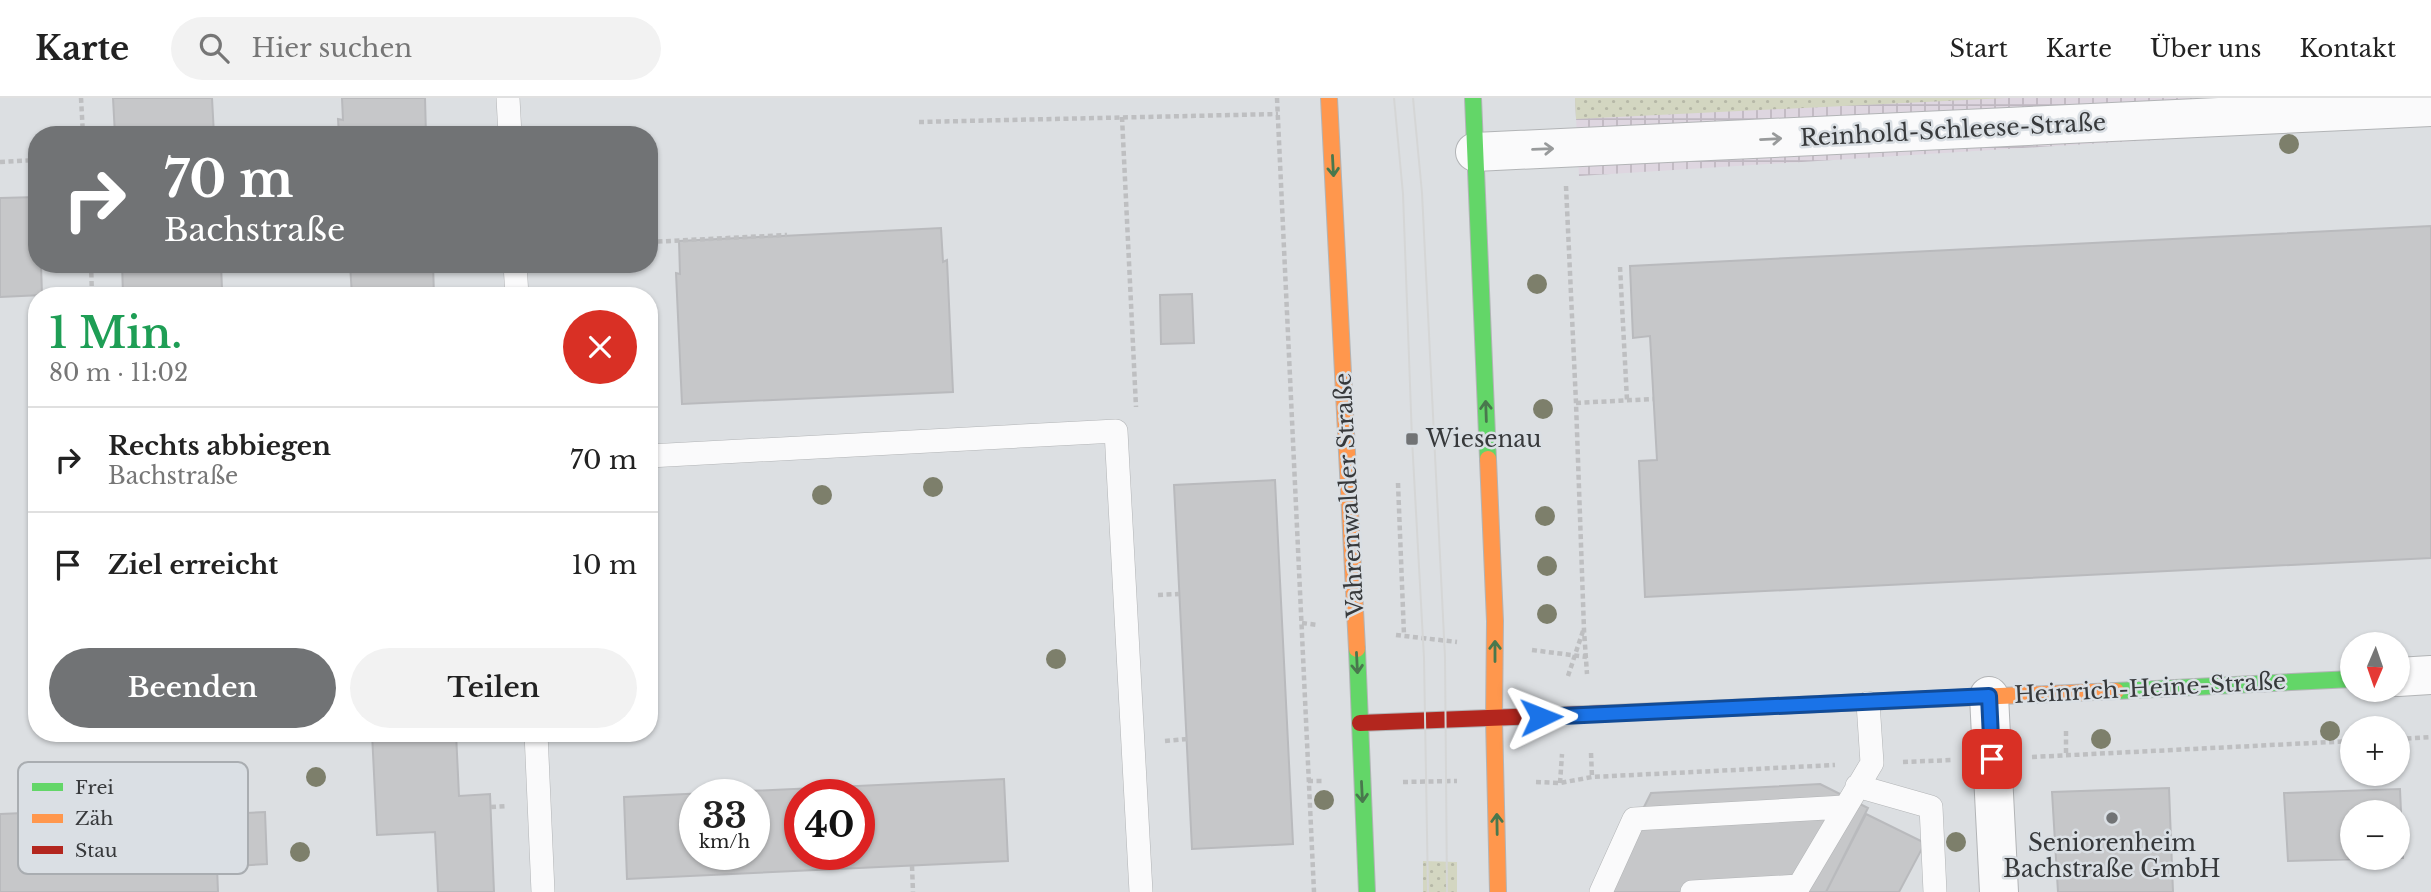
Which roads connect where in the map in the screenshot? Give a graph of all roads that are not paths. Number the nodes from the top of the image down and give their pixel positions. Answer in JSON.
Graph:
{"nodes":[{"id":1,"x":508,"y":98,"type":"edge"},
{"id":2,"x":1329,"y":98,"type":"edge"},
{"id":3,"x":1473,"y":98,"type":"edge"},
{"id":4,"x":2431,"y":107,"type":"edge"},
{"id":5,"x":510,"y":126,"type":"edge"},
{"id":6,"x":1475,"y":152,"type":"junction"},
{"id":7,"x":658,"y":456,"type":"edge"},
{"id":8,"x":2431,"y":675,"type":"edge"},
{"id":9,"x":2410,"y":676,"type":"edge"},
{"id":10,"x":2340,"y":680,"type":"edge"},
{"id":11,"x":1989,"y":696,"type":"junction"},
{"id":12,"x":1868,"y":703,"type":"junction"},
{"id":13,"x":1494,"y":719,"type":"junction"},
{"id":14,"x":1360,"y":723,"type":"junction"},
{"id":15,"x":536,"y":742,"type":"edge"},
{"id":16,"x":1857,"y":786,"type":"junction"},
{"id":17,"x":1844,"y":807,"type":"junction"},
{"id":18,"x":1743,"y":891,"type":"edge"},
{"id":19,"x":543,"y":892,"type":"edge"},
{"id":20,"x":1141,"y":892,"type":"edge"},
{"id":21,"x":1367,"y":892,"type":"edge"},
{"id":22,"x":1499,"y":892,"type":"edge"},
{"id":23,"x":1601,"y":892,"type":"edge"},
{"id":24,"x":1692,"y":892,"type":"edge"},
{"id":25,"x":1935,"y":892,"type":"edge"},
{"id":26,"x":1999,"y":892,"type":"edge"}],
"edges":[{"from":1,"to":5,"type":"lane"},
{"from":2,"to":14,"type":"main road","name":"Vahrenwalder Straße","one_way":true},
{"from":3,"to":6,"type":"main road"},
{"from":6,"to":4,"type":"street","name":"Reinhold-Schleese-Straße","one_way":true},
{"from":13,"to":6,"type":"main road","one_way":true},
{"from":7,"to":20,"type":"lane"},
{"from":8,"to":9,"type":"street"},
{"from":10,"to":11,"type":"main road","name":"Heinrich-Heine-Straße"},
{"from":11,"to":12,"type":"main road","name":"Heinrich-Heine-Straße"},
{"from":11,"to":26,"type":"street"},
{"from":12,"to":13,"type":"main road","name":"Heinrich-Heine-Straße"},
{"from":12,"to":16,"type":"lane"},
{"from":13,"to":14,"type":"main road","name":"Heinrich-Heine-Straße"},
{"from":22,"to":13,"type":"main road","one_way":true},
{"from":14,"to":21,"type":"main road","name":"Vahrenwalder Straße","one_way":true},
{"from":15,"to":19,"type":"lane"},
{"from":16,"to":17,"type":"lane"},
{"from":16,"to":25,"type":"lane"},
{"from":17,"to":18,"type":"lane"},
{"from":17,"to":23,"type":"lane"},
{"from":18,"to":24,"type":"lane"}]}
